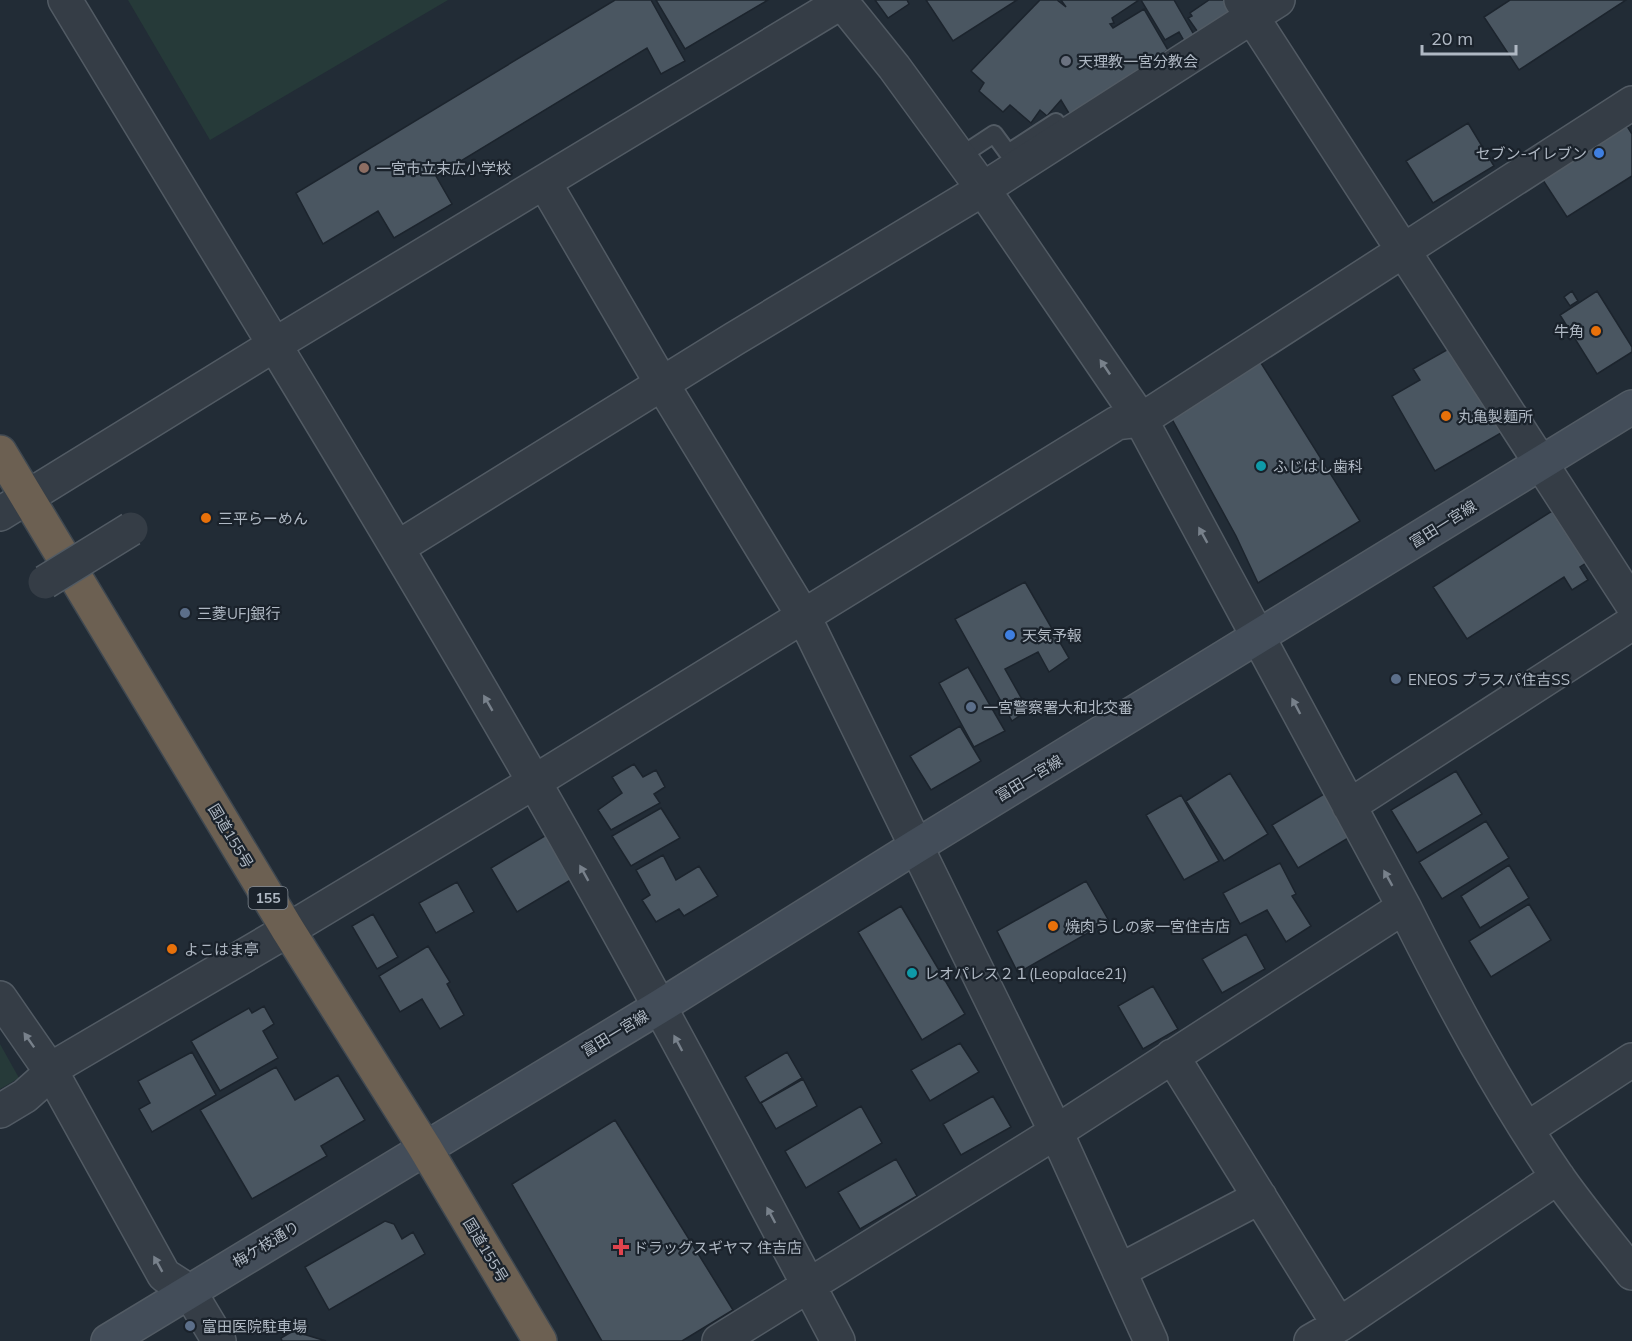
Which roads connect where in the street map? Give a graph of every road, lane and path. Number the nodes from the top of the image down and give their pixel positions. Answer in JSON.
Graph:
{"nodes":[{"id":1,"x":65,"y":0,"type":"edge"},
{"id":2,"x":842,"y":1,"type":"edge"},
{"id":3,"x":1257,"y":6,"type":"edge"},
{"id":4,"x":1632,"y":103,"type":"edge"},
{"id":5,"x":1056,"y":122,"type":"dead end"},
{"id":6,"x":959,"y":157,"type":"junction"},
{"id":7,"x":544,"y":182,"type":"junction"},
{"id":8,"x":983,"y":189,"type":"junction"},
{"id":9,"x":1403,"y":250,"type":"junction"},
{"id":10,"x":274,"y":345,"type":"junction"},
{"id":11,"x":662,"y":384,"type":"junction"},
{"id":12,"x":1632,"y":407,"type":"edge"},
{"id":13,"x":1141,"y":420,"type":"junction"},
{"id":14,"x":0,"y":452,"type":"edge"},
{"id":15,"x":1541,"y":464,"type":"junction"},
{"id":16,"x":14,"y":506,"type":"edge"},
{"id":17,"x":131,"y":529,"type":"dead end"},
{"id":18,"x":397,"y":548,"type":"junction"},
{"id":19,"x":45,"y":582,"type":"dead end"},
{"id":20,"x":1632,"y":604,"type":"edge"},
{"id":21,"x":804,"y":617,"type":"junction"},
{"id":22,"x":1632,"y":623,"type":"edge"},
{"id":23,"x":1259,"y":638,"type":"junction"},
{"id":24,"x":534,"y":782,"type":"junction"},
{"id":25,"x":1349,"y":806,"type":"junction"},
{"id":26,"x":915,"y":847,"type":"junction"},
{"id":27,"x":1404,"y":907,"type":"junction"},
{"id":28,"x":288,"y":930,"type":"junction"},
{"id":29,"x":0,"y":998,"type":"edge"},
{"id":30,"x":659,"y":1006,"type":"junction"},
{"id":31,"x":1172,"y":1056,"type":"junction"},
{"id":32,"x":1632,"y":1059,"type":"edge"},
{"id":33,"x":52,"y":1073,"type":"junction"},
{"id":34,"x":0,"y":1111,"type":"edge"},
{"id":35,"x":1527,"y":1130,"type":"junction"},
{"id":36,"x":1056,"y":1132,"type":"junction"},
{"id":37,"x":426,"y":1148,"type":"junction"},
{"id":38,"x":1558,"y":1177,"type":"junction"},
{"id":39,"x":1260,"y":1197,"type":"junction"},
{"id":40,"x":1119,"y":1271,"type":"junction"},
{"id":41,"x":1632,"y":1273,"type":"edge"},
{"id":42,"x":808,"y":1285,"type":"junction"},
{"id":43,"x":189,"y":1291,"type":"junction"},
{"id":44,"x":1325,"y":1333,"type":"edge"},
{"id":45,"x":108,"y":1341,"type":"edge"},
{"id":46,"x":219,"y":1341,"type":"edge"},
{"id":47,"x":540,"y":1341,"type":"edge"},
{"id":48,"x":719,"y":1341,"type":"edge"},
{"id":49,"x":838,"y":1341,"type":"edge"},
{"id":50,"x":1151,"y":1341,"type":"edge"}],
"edges":[{"from":1,"to":10,"type":"street"},
{"from":2,"to":6,"type":"street"},
{"from":2,"to":7,"type":"street"},
{"from":3,"to":8,"type":"street"},
{"from":3,"to":9,"type":"street"},
{"from":4,"to":9,"type":"street"},
{"from":5,"to":6,"type":"lane"},
{"from":6,"to":8,"type":"street"},
{"from":7,"to":10,"type":"street"},
{"from":7,"to":11,"type":"street"},
{"from":8,"to":11,"type":"street"},
{"from":13,"to":8,"type":"street","one_way":true},
{"from":9,"to":13,"type":"street"},
{"from":9,"to":15,"type":"street"},
{"from":10,"to":16,"type":"street"},
{"from":10,"to":18,"type":"street"},
{"from":11,"to":18,"type":"street"},
{"from":11,"to":21,"type":"street"},
{"from":12,"to":15,"type":"main road","name":"富田一宮線"},
{"from":13,"to":21,"type":"street"},
{"from":23,"to":13,"type":"street","one_way":true},
{"from":14,"to":16,"type":"highway","name":"国道155号","number":"155"},
{"from":15,"to":20,"type":"street"},
{"from":15,"to":23,"type":"main road","name":"富田一宮線"},
{"from":16,"to":28,"type":"highway","name":"国道155号","number":"155"},
{"from":17,"to":19,"type":"street","bridge":true},
{"from":24,"to":18,"type":"street","one_way":true},
{"from":21,"to":24,"type":"street"},
{"from":21,"to":26,"type":"street"},
{"from":22,"to":25,"type":"street"},
{"from":25,"to":23,"type":"street","one_way":true},
{"from":23,"to":26,"type":"main road","name":"富田一宮線"},
{"from":24,"to":28,"type":"street"},
{"from":30,"to":24,"type":"street","one_way":true},
{"from":27,"to":25,"type":"street","one_way":true},
{"from":26,"to":30,"type":"main road","name":"富田一宮線"},
{"from":26,"to":36,"type":"street"},
{"from":27,"to":31,"type":"street"},
{"from":27,"to":35,"type":"street"},
{"from":28,"to":33,"type":"street"},
{"from":28,"to":37,"type":"highway","name":"国道155号","number":"155"},
{"from":33,"to":29,"type":"street","one_way":true},
{"from":30,"to":37,"type":"main road","name":"富田一宮線"},
{"from":42,"to":30,"type":"street","one_way":true},
{"from":31,"to":36,"type":"street"},
{"from":31,"to":39,"type":"street"},
{"from":32,"to":35,"type":"street"},
{"from":33,"to":34,"type":"street"},
{"from":43,"to":33,"type":"street","one_way":true},
{"from":35,"to":38,"type":"street"},
{"from":36,"to":40,"type":"street"},
{"from":36,"to":42,"type":"street"},
{"from":37,"to":43,"type":"main road","name":"梅ケ枝通り"},
{"from":37,"to":47,"type":"highway","name":"国道155号","number":"155"},
{"from":38,"to":41,"type":"street"},
{"from":38,"to":44,"type":"street"},
{"from":39,"to":40,"type":"street"},
{"from":39,"to":44,"type":"street"},
{"from":40,"to":50,"type":"street"},
{"from":42,"to":48,"type":"street"},
{"from":42,"to":49,"type":"street"},
{"from":43,"to":45,"type":"main road","name":"梅ケ枝通り"},
{"from":43,"to":46,"type":"street"}]}
